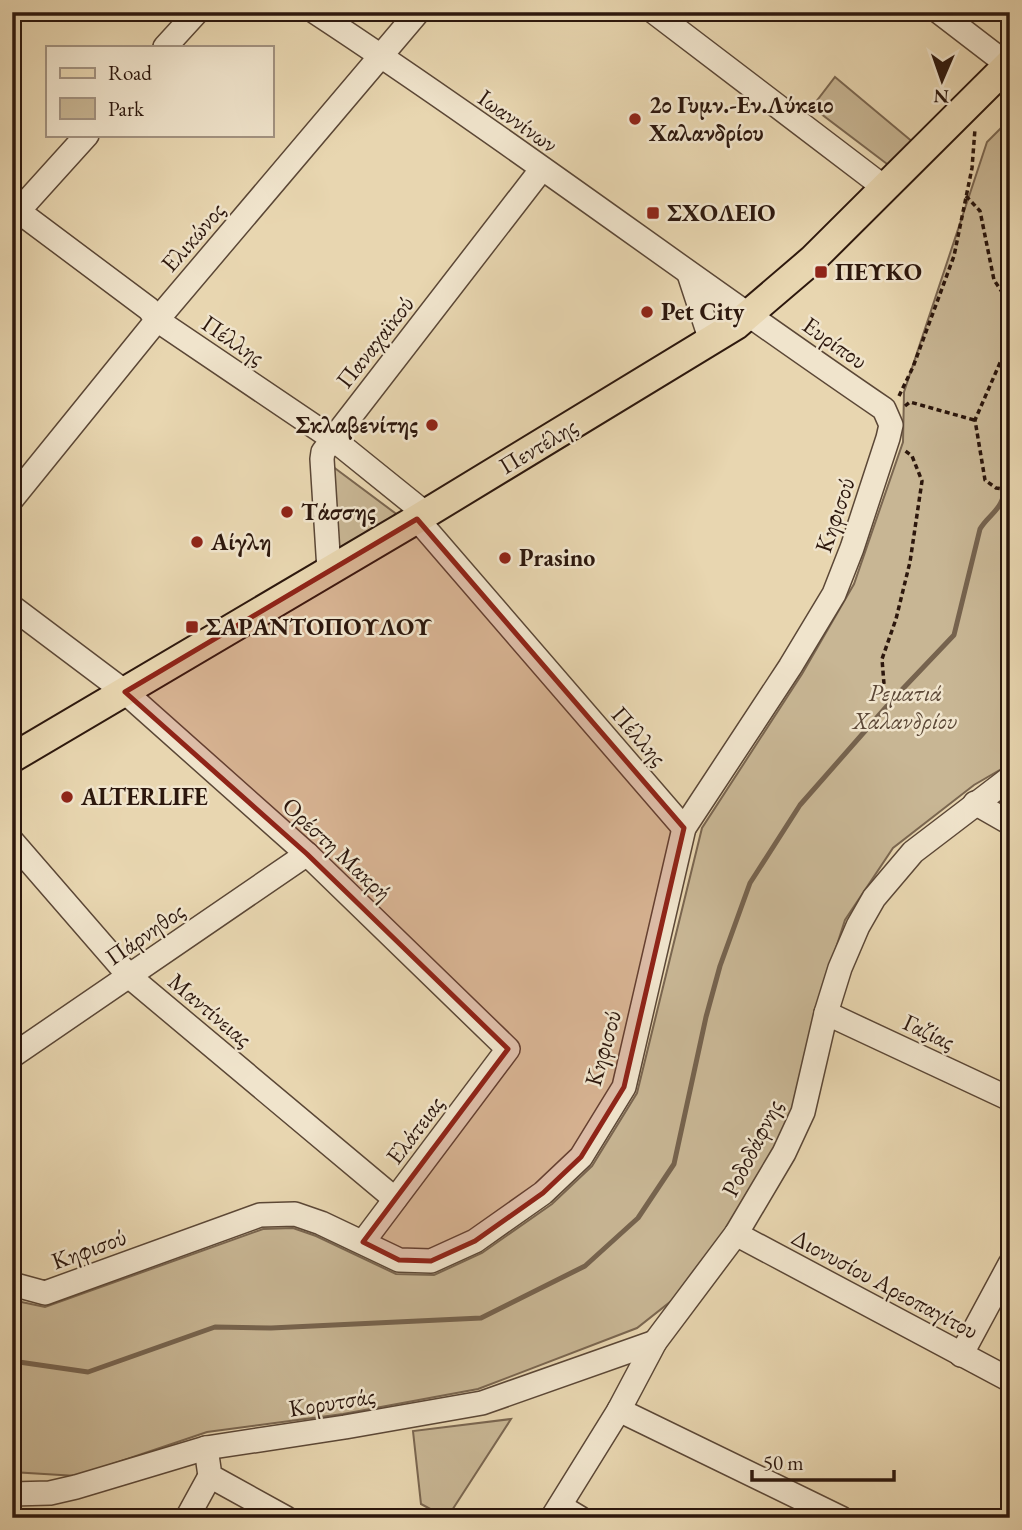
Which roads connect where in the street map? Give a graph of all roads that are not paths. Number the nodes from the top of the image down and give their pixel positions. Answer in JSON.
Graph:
{"nodes":[{"id":1,"x":197,"y":12,"type":"edge"},
{"id":2,"x":315,"y":12,"type":"edge"},
{"id":3,"x":418,"y":12,"type":"edge"},
{"id":4,"x":939,"y":12,"type":"edge"},
{"id":5,"x":656,"y":13,"type":"edge"},
{"id":6,"x":166,"y":46,"type":"edge"},
{"id":7,"x":383,"y":57,"type":"junction"},
{"id":8,"x":1009,"y":64,"type":"edge"},
{"id":9,"x":86,"y":136,"type":"edge"},
{"id":10,"x":541,"y":170,"type":"junction"},
{"id":11,"x":885,"y":188,"type":"junction"},
{"id":12,"x":14,"y":213,"type":"edge"},
{"id":13,"x":689,"y":274,"type":"junction"},
{"id":14,"x":749,"y":315,"type":"junction"},
{"id":15,"x":157,"y":320,"type":"junction"},
{"id":16,"x":711,"y":341,"type":"junction"},
{"id":17,"x":888,"y":428,"type":"joint"},
{"id":18,"x":333,"y":439,"type":"junction"},
{"id":19,"x":12,"y":499,"type":"edge"},
{"id":20,"x":421,"y":516,"type":"junction"},
{"id":21,"x":329,"y":570,"type":"junction"},
{"id":22,"x":12,"y":607,"type":"edge"},
{"id":23,"x":125,"y":692,"type":"junction"},
{"id":24,"x":12,"y":758,"type":"edge"},
{"id":25,"x":1010,"y":778,"type":"edge"},
{"id":26,"x":975,"y":803,"type":"junction"},
{"id":27,"x":1010,"y":823,"type":"edge"},
{"id":28,"x":684,"y":828,"type":"junction"},
{"id":29,"x":12,"y":841,"type":"edge"},
{"id":30,"x":307,"y":854,"type":"junction"},
{"id":31,"x":130,"y":977,"type":"junction"},
{"id":32,"x":826,"y":1013,"type":"junction"},
{"id":33,"x":508,"y":1049,"type":"joint"},
{"id":34,"x":12,"y":1056,"type":"edge"},
{"id":35,"x":1010,"y":1100,"type":"edge"},
{"id":36,"x":395,"y":1199,"type":"junction"},
{"id":37,"x":736,"y":1234,"type":"junction"},
{"id":38,"x":363,"y":1242,"type":"junction"},
{"id":39,"x":1010,"y":1264,"type":"edge"},
{"id":40,"x":12,"y":1284,"type":"edge"},
{"id":41,"x":655,"y":1342,"type":"junction"},
{"id":42,"x":961,"y":1355,"type":"junction"},
{"id":43,"x":1010,"y":1380,"type":"edge"},
{"id":44,"x":619,"y":1410,"type":"junction"},
{"id":45,"x":206,"y":1448,"type":"junction"},
{"id":46,"x":210,"y":1476,"type":"junction"},
{"id":47,"x":12,"y":1494,"type":"edge"},
{"id":48,"x":556,"y":1512,"type":"edge"},
{"id":49,"x":187,"y":1518,"type":"edge"},
{"id":50,"x":286,"y":1518,"type":"edge"},
{"id":51,"x":580,"y":1518,"type":"edge"},
{"id":52,"x":841,"y":1518,"type":"edge"}],
"edges":[{"from":1,"to":6,"type":"street"},
{"from":2,"to":7,"type":"street","name":"Ιωαννίνων"},
{"from":3,"to":7,"type":"street","name":"Ελικώνος"},
{"from":4,"to":8,"type":"street"},
{"from":5,"to":11,"type":"street"},
{"from":7,"to":10,"type":"street","name":"Ιωαννίνων"},
{"from":7,"to":15,"type":"street","name":"Ελικώνος"},
{"from":8,"to":11,"type":"main road","name":"Πεντέλης"},
{"from":9,"to":12,"type":"street"},
{"from":10,"to":13,"type":"street","name":"Ιωαννίνων"},
{"from":10,"to":18,"type":"street","name":"Παναχαϊκού"},
{"from":11,"to":14,"type":"main road","name":"Πεντέλης"},
{"from":12,"to":15,"type":"street","name":"Πέλλης"},
{"from":13,"to":14,"type":"street","name":"Ιωαννίνων"},
{"from":13,"to":16,"type":"street"},
{"from":14,"to":16,"type":"main road","name":"Πεντέλης"},
{"from":14,"to":17,"type":"street","name":"Ευρίπου"},
{"from":15,"to":18,"type":"street","name":"Πέλλης"},
{"from":15,"to":19,"type":"street","name":"Ελικώνος"},
{"from":16,"to":20,"type":"main road","name":"Πεντέλης"},
{"from":17,"to":28,"type":"street","name":"Κηφισού"},
{"from":18,"to":20,"type":"street","name":"Πέλλης"},
{"from":18,"to":21,"type":"street","name":"Παναχαϊκού"},
{"from":20,"to":21,"type":"main road","name":"Πεντέλης"},
{"from":20,"to":28,"type":"street","name":"Πέλλης"},
{"from":21,"to":23,"type":"main road","name":"Πεντέλης"},
{"from":22,"to":23,"type":"street","name":"Ορέστη Μακρή"},
{"from":23,"to":24,"type":"main road","name":"Πεντέλης"},
{"from":23,"to":30,"type":"street","name":"Ορέστη Μακρή"},
{"from":25,"to":26,"type":"street","name":"Ροδοδάφνης"},
{"from":26,"to":27,"type":"street"},
{"from":26,"to":32,"type":"street","name":"Ροδοδάφνης"},
{"from":28,"to":38,"type":"street","name":"Κηφισού"},
{"from":29,"to":31,"type":"street","name":"Μαντίνειας"},
{"from":30,"to":31,"type":"street","name":"Πάρνηθος"},
{"from":30,"to":33,"type":"street","name":"Ορέστη Μακρή"},
{"from":31,"to":34,"type":"street","name":"Πάρνηθος"},
{"from":31,"to":36,"type":"street","name":"Μαντίνειας"},
{"from":32,"to":35,"type":"street","name":"Γαζίας"},
{"from":32,"to":37,"type":"street","name":"Ροδοδάφνης"},
{"from":33,"to":36,"type":"street","name":"Ελάτειας"},
{"from":36,"to":38,"type":"street","name":"Ελάτειας"},
{"from":37,"to":41,"type":"street","name":"Ροδοδάφνης"},
{"from":37,"to":42,"type":"street","name":"Διονυσίου Αρεοπαγίτου"},
{"from":38,"to":40,"type":"street","name":"Κηφισού"},
{"from":39,"to":42,"type":"street"},
{"from":41,"to":44,"type":"street","name":"Ροδοδάφνης"},
{"from":41,"to":45,"type":"street","name":"Κορυτσάς"},
{"from":42,"to":43,"type":"street","name":"Διονυσίου Αρεοπαγίτου"},
{"from":44,"to":48,"type":"street","name":"Ροδοδάφνης"},
{"from":44,"to":52,"type":"street"},
{"from":45,"to":46,"type":"street"},
{"from":45,"to":47,"type":"street","name":"Κορυτσάς"},
{"from":46,"to":49,"type":"street"},
{"from":46,"to":50,"type":"street"},
{"from":48,"to":51,"type":"street"}]}
